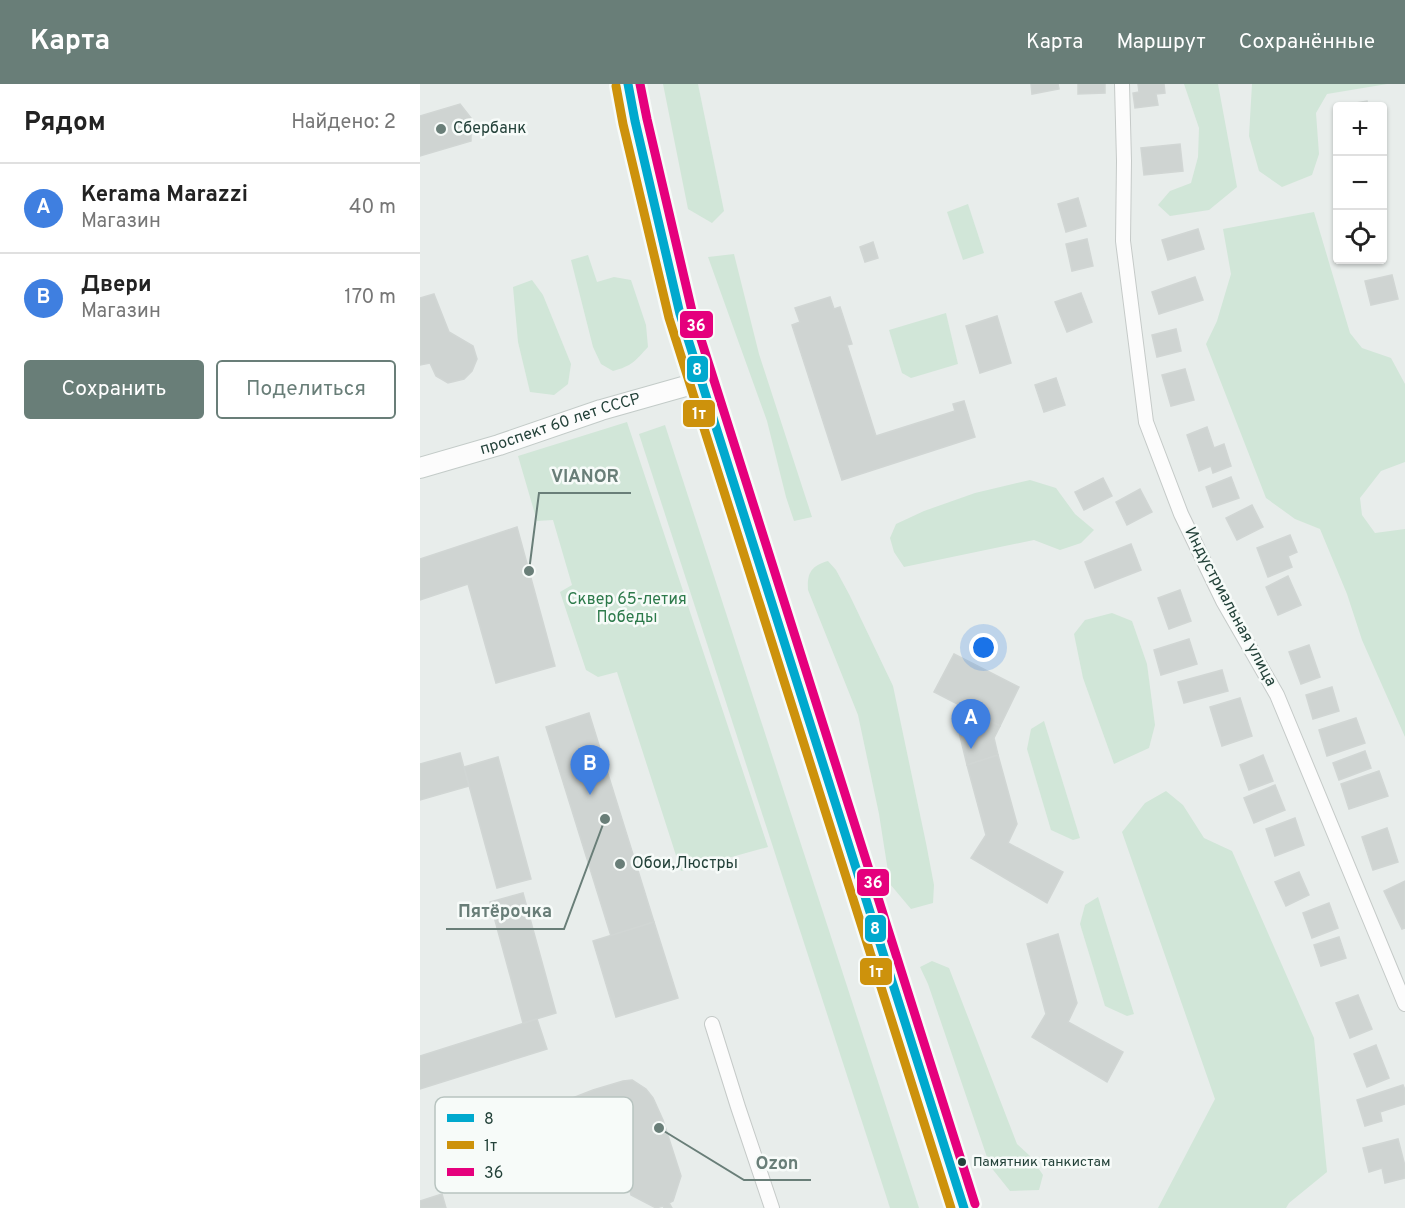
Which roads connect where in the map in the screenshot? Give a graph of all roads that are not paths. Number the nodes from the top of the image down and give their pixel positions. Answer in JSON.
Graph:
{"nodes":[{"id":1,"x":628,"y":84,"type":"edge"},
{"id":2,"x":1122,"y":84,"type":"edge"},
{"id":3,"x":700,"y":382,"type":"junction"},
{"id":4,"x":420,"y":468,"type":"edge"},
{"id":5,"x":1405,"y":1004,"type":"edge"},
{"id":6,"x":712,"y":1024,"type":"dead end"},
{"id":7,"x":772,"y":1208,"type":"edge"},
{"id":8,"x":964,"y":1208,"type":"edge"}],
"edges":[{"from":1,"to":3,"type":"main road"},
{"from":2,"to":5,"type":"street","name":"Индустриальная улица"},
{"from":3,"to":4,"type":"main road","name":"проспект 60 лет СССР"},
{"from":3,"to":8,"type":"main road"},
{"from":6,"to":7,"type":"street"}]}
